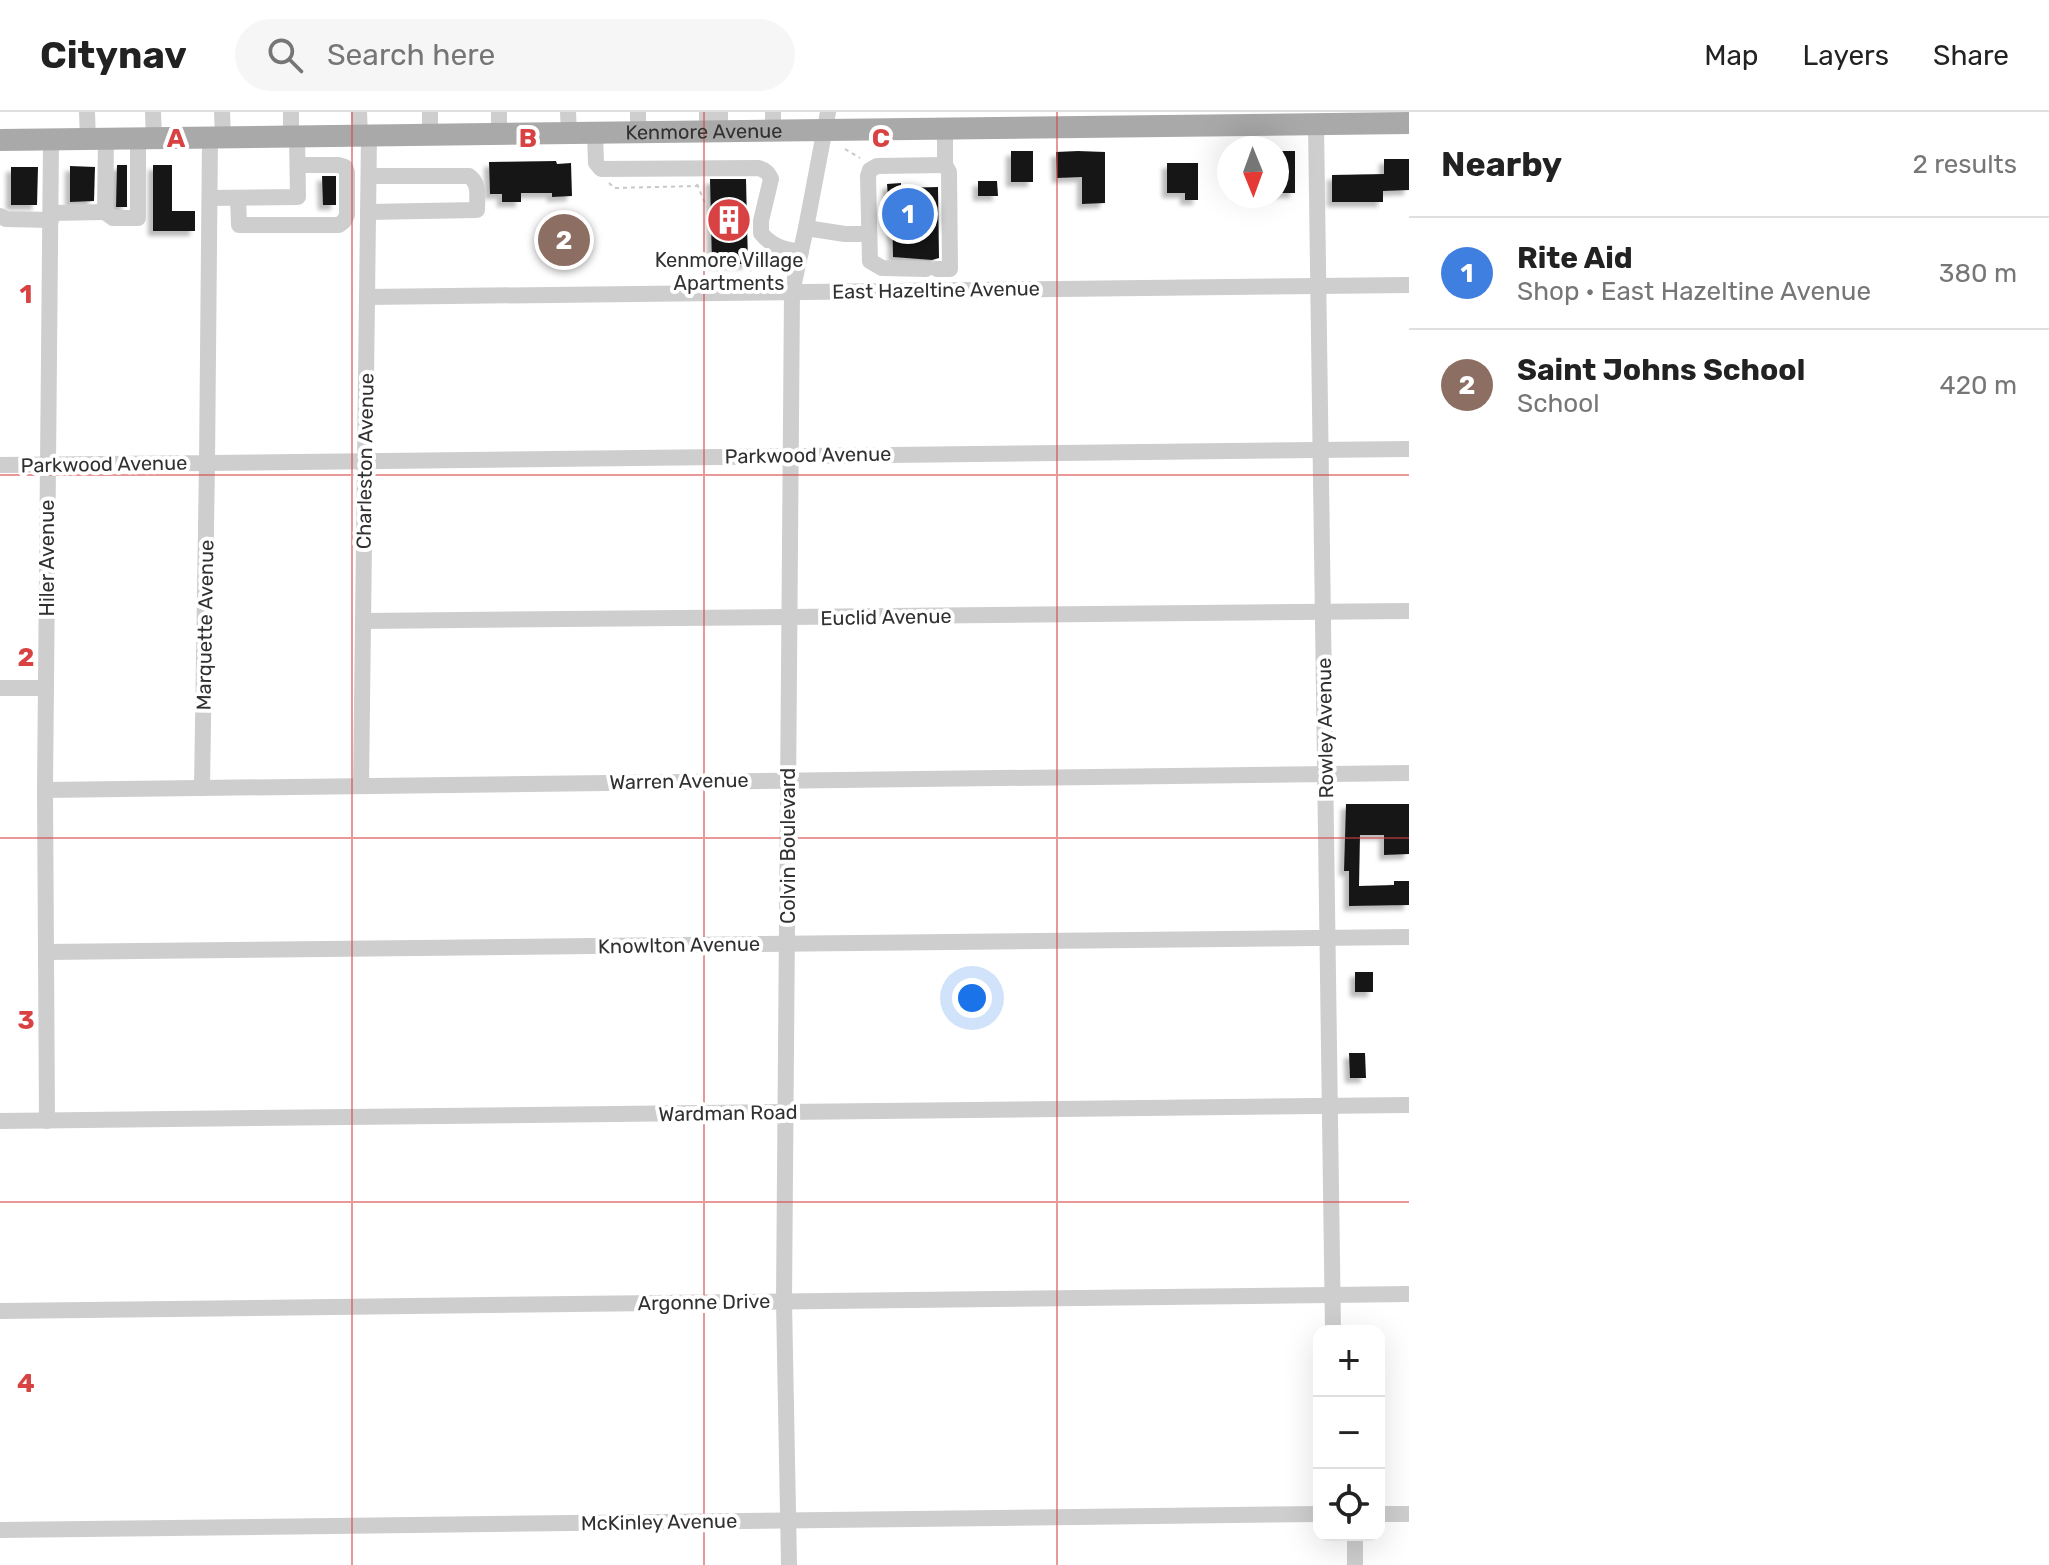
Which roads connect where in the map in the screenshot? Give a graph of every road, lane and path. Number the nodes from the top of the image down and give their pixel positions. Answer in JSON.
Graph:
{"nodes":[{"id":1,"x":87,"y":112,"type":"edge"},
{"id":2,"x":153,"y":112,"type":"edge"},
{"id":3,"x":222,"y":112,"type":"edge"},
{"id":4,"x":291,"y":112,"type":"edge"},
{"id":5,"x":359,"y":112,"type":"edge"},
{"id":6,"x":430,"y":112,"type":"edge"},
{"id":7,"x":499,"y":112,"type":"edge"},
{"id":8,"x":1111,"y":119,"type":"edge"},
{"id":9,"x":1179,"y":119,"type":"edge"},
{"id":10,"x":1248,"y":119,"type":"edge"},
{"id":11,"x":1042,"y":120,"type":"edge"},
{"id":12,"x":826,"y":121,"type":"edge"},
{"id":13,"x":714,"y":122,"type":"edge"},
{"id":14,"x":773,"y":122,"type":"edge"},
{"id":15,"x":569,"y":123,"type":"edge"},
{"id":16,"x":638,"y":123,"type":"edge"},
{"id":17,"x":1409,"y":123,"type":"edge"},
{"id":18,"x":1316,"y":124,"type":"junction"},
{"id":19,"x":945,"y":128,"type":"junction"},
{"id":20,"x":595,"y":134,"type":"junction"},
{"id":21,"x":499,"y":135,"type":"junction"},
{"id":22,"x":364,"y":136,"type":"junction"},
{"id":23,"x":430,"y":136,"type":"junction"},
{"id":24,"x":294,"y":137,"type":"junction"},
{"id":25,"x":216,"y":138,"type":"junction"},
{"id":26,"x":97,"y":139,"type":"junction"},
{"id":27,"x":146,"y":139,"type":"junction"},
{"id":28,"x":0,"y":140,"type":"edge"},
{"id":29,"x":51,"y":140,"type":"junction"},
{"id":30,"x":840,"y":150,"type":"dead end"},
{"id":31,"x":864,"y":161,"type":"dead end"},
{"id":32,"x":298,"y":165,"type":"junction"},
{"id":33,"x":945,"y":165,"type":"junction"},
{"id":34,"x":693,"y":175,"type":"dead end"},
{"id":35,"x":369,"y":176,"type":"junction"},
{"id":36,"x":698,"y":186,"type":"junction"},
{"id":37,"x":614,"y":188,"type":"dead end"},
{"id":38,"x":210,"y":198,"type":"junction"},
{"id":39,"x":238,"y":198,"type":"junction"},
{"id":40,"x":707,"y":208,"type":"dead end"},
{"id":41,"x":105,"y":212,"type":"junction"},
{"id":42,"x":368,"y":212,"type":"junction"},
{"id":43,"x":0,"y":216,"type":"edge"},
{"id":44,"x":51,"y":216,"type":"junction"},
{"id":45,"x":806,"y":228,"type":"junction"},
{"id":46,"x":869,"y":234,"type":"junction"},
{"id":47,"x":758,"y":241,"type":"dead end"},
{"id":48,"x":801,"y":252,"type":"junction"},
{"id":49,"x":746,"y":284,"type":"dead end"},
{"id":50,"x":1409,"y":285,"type":"edge"},
{"id":51,"x":1319,"y":286,"type":"junction"},
{"id":52,"x":792,"y":292,"type":"junction"},
{"id":53,"x":367,"y":297,"type":"junction"},
{"id":54,"x":1409,"y":449,"type":"edge"},
{"id":55,"x":1321,"y":450,"type":"junction"},
{"id":56,"x":791,"y":455,"type":"junction"},
{"id":57,"x":365,"y":460,"type":"junction"},
{"id":58,"x":207,"y":462,"type":"junction"},
{"id":59,"x":0,"y":465,"type":"edge"},
{"id":60,"x":48,"y":466,"type":"junction"},
{"id":61,"x":1409,"y":611,"type":"edge"},
{"id":62,"x":1324,"y":612,"type":"junction"},
{"id":63,"x":789,"y":618,"type":"junction"},
{"id":64,"x":363,"y":621,"type":"junction"},
{"id":65,"x":0,"y":688,"type":"edge"},
{"id":66,"x":46,"y":688,"type":"junction"},
{"id":67,"x":1409,"y":773,"type":"edge"},
{"id":68,"x":1326,"y":774,"type":"junction"},
{"id":69,"x":788,"y":780,"type":"junction"},
{"id":70,"x":361,"y":786,"type":"junction"},
{"id":71,"x":202,"y":788,"type":"junction"},
{"id":72,"x":45,"y":790,"type":"junction"},
{"id":73,"x":1409,"y":937,"type":"edge"},
{"id":74,"x":1328,"y":938,"type":"junction"},
{"id":75,"x":787,"y":944,"type":"junction"},
{"id":76,"x":46,"y":952,"type":"junction"},
{"id":77,"x":1409,"y":1105,"type":"edge"},
{"id":78,"x":1330,"y":1106,"type":"junction"},
{"id":79,"x":785,"y":1112,"type":"junction"},
{"id":80,"x":0,"y":1121,"type":"edge"},
{"id":81,"x":47,"y":1121,"type":"junction"},
{"id":82,"x":1409,"y":1294,"type":"edge"},
{"id":83,"x":1333,"y":1295,"type":"junction"},
{"id":84,"x":784,"y":1301,"type":"junction"},
{"id":85,"x":0,"y":1311,"type":"edge"},
{"id":86,"x":1333,"y":1325,"type":"edge"},
{"id":87,"x":1313,"y":1514,"type":"edge"},
{"id":88,"x":1385,"y":1514,"type":"edge"},
{"id":89,"x":1409,"y":1514,"type":"edge"},
{"id":90,"x":787,"y":1520,"type":"junction"},
{"id":91,"x":0,"y":1530,"type":"edge"},
{"id":92,"x":1355,"y":1541,"type":"edge"},
{"id":93,"x":789,"y":1565,"type":"edge"},
{"id":94,"x":1355,"y":1565,"type":"edge"}],
"edges":[{"from":1,"to":26,"type":"street"},
{"from":2,"to":27,"type":"street"},
{"from":3,"to":25,"type":"street","name":"Marquette Avenue"},
{"from":4,"to":24,"type":"street"},
{"from":5,"to":22,"type":"street","name":"Charleston Avenue"},
{"from":6,"to":23,"type":"street"},
{"from":7,"to":21,"type":"street"},
{"from":8,"to":9,"type":"main road","name":"Kenmore Avenue"},
{"from":8,"to":11,"type":"main road","name":"Kenmore Avenue"},
{"from":9,"to":10,"type":"main road","name":"Kenmore Avenue"},
{"from":10,"to":18,"type":"main road","name":"Kenmore Avenue"},
{"from":11,"to":19,"type":"main road","name":"Kenmore Avenue"},
{"from":12,"to":14,"type":"main road","name":"Kenmore Avenue"},
{"from":12,"to":19,"type":"main road","name":"Kenmore Avenue"},
{"from":12,"to":45,"type":"street","name":"Colvin Boulevard"},
{"from":13,"to":14,"type":"main road","name":"Kenmore Avenue"},
{"from":13,"to":16,"type":"main road","name":"Kenmore Avenue"},
{"from":15,"to":20,"type":"main road","name":"Kenmore Avenue"},
{"from":15,"to":21,"type":"main road","name":"Kenmore Avenue"},
{"from":16,"to":20,"type":"main road","name":"Kenmore Avenue"},
{"from":17,"to":18,"type":"main road","name":"Kenmore Avenue"},
{"from":18,"to":51,"type":"street","name":"Rowley Avenue"},
{"from":19,"to":33,"type":"street"},
{"from":20,"to":48,"type":"street"},
{"from":21,"to":23,"type":"main road","name":"Kenmore Avenue"},
{"from":22,"to":23,"type":"main road","name":"Kenmore Avenue"},
{"from":22,"to":24,"type":"main road","name":"Kenmore Avenue"},
{"from":22,"to":35,"type":"street","name":"Charleston Avenue"},
{"from":24,"to":25,"type":"main road","name":"Kenmore Avenue"},
{"from":24,"to":32,"type":"street"},
{"from":25,"to":27,"type":"main road","name":"Kenmore Avenue"},
{"from":25,"to":38,"type":"street","name":"Marquette Avenue"},
{"from":26,"to":27,"type":"main road","name":"Kenmore Avenue"},
{"from":26,"to":29,"type":"main road","name":"Kenmore Avenue"},
{"from":26,"to":41,"type":"street"},
{"from":27,"to":41,"type":"street"},
{"from":28,"to":29,"type":"main road","name":"Kenmore Avenue"},
{"from":29,"to":44,"type":"street","name":"Hiler Avenue"},
{"from":30,"to":31,"type":"path"},
{"from":32,"to":39,"type":"street"},
{"from":32,"to":39,"type":"street"},
{"from":33,"to":46,"type":"street"},
{"from":33,"to":46,"type":"street"},
{"from":34,"to":36,"type":"path"},
{"from":35,"to":42,"type":"street","name":"Charleston Avenue"},
{"from":35,"to":42,"type":"street"},
{"from":36,"to":37,"type":"path"},
{"from":36,"to":40,"type":"path"},
{"from":38,"to":39,"type":"street"},
{"from":38,"to":58,"type":"street","name":"Marquette Avenue"},
{"from":41,"to":44,"type":"street"},
{"from":42,"to":53,"type":"street","name":"Charleston Avenue"},
{"from":43,"to":44,"type":"street"},
{"from":44,"to":60,"type":"street","name":"Hiler Avenue"},
{"from":45,"to":46,"type":"street"},
{"from":45,"to":48,"type":"street","name":"Colvin Boulevard"},
{"from":47,"to":49,"type":"path"},
{"from":48,"to":52,"type":"street","name":"Colvin Boulevard"},
{"from":50,"to":51,"type":"street","name":"East Hazeltine Avenue"},
{"from":51,"to":52,"type":"street","name":"East Hazeltine Avenue"},
{"from":51,"to":55,"type":"street","name":"Rowley Avenue"},
{"from":52,"to":53,"type":"street","name":"East Hazeltine Avenue"},
{"from":52,"to":56,"type":"street","name":"Colvin Boulevard"},
{"from":53,"to":57,"type":"street","name":"Charleston Avenue"},
{"from":54,"to":55,"type":"street","name":"Parkwood Avenue"},
{"from":55,"to":56,"type":"street","name":"Parkwood Avenue"},
{"from":55,"to":62,"type":"street","name":"Rowley Avenue"},
{"from":56,"to":57,"type":"street","name":"Parkwood Avenue"},
{"from":56,"to":63,"type":"street","name":"Colvin Boulevard"},
{"from":57,"to":58,"type":"street","name":"Parkwood Avenue"},
{"from":57,"to":64,"type":"street","name":"Charleston Avenue"},
{"from":58,"to":60,"type":"street","name":"Parkwood Avenue"},
{"from":58,"to":71,"type":"street","name":"Marquette Avenue"},
{"from":59,"to":60,"type":"street","name":"Parkwood Avenue"},
{"from":60,"to":66,"type":"street","name":"Hiler Avenue"},
{"from":61,"to":62,"type":"street","name":"Euclid Avenue"},
{"from":62,"to":63,"type":"street","name":"Euclid Avenue"},
{"from":62,"to":68,"type":"street","name":"Rowley Avenue"},
{"from":63,"to":64,"type":"street","name":"Euclid Avenue"},
{"from":63,"to":69,"type":"street","name":"Colvin Boulevard"},
{"from":64,"to":70,"type":"street","name":"Charleston Avenue"},
{"from":65,"to":66,"type":"street"},
{"from":66,"to":72,"type":"street","name":"Hiler Avenue"},
{"from":67,"to":68,"type":"street","name":"Warren Avenue"},
{"from":68,"to":69,"type":"street","name":"Warren Avenue"},
{"from":68,"to":74,"type":"street","name":"Rowley Avenue"},
{"from":69,"to":70,"type":"street","name":"Warren Avenue"},
{"from":69,"to":75,"type":"street","name":"Colvin Boulevard"},
{"from":70,"to":71,"type":"street","name":"Warren Avenue"},
{"from":71,"to":72,"type":"street","name":"Warren Avenue"},
{"from":72,"to":76,"type":"street","name":"Hiler Avenue"},
{"from":73,"to":74,"type":"street","name":"Knowlton Avenue"},
{"from":74,"to":75,"type":"street","name":"Knowlton Avenue"},
{"from":74,"to":78,"type":"street","name":"Rowley Avenue"},
{"from":75,"to":76,"type":"street","name":"Knowlton Avenue"},
{"from":75,"to":79,"type":"street","name":"Colvin Boulevard"},
{"from":76,"to":81,"type":"street","name":"Hiler Avenue"},
{"from":77,"to":78,"type":"street","name":"Wardman Road"},
{"from":78,"to":79,"type":"street","name":"Wardman Road"},
{"from":78,"to":83,"type":"street","name":"Rowley Avenue"},
{"from":79,"to":81,"type":"street","name":"Wardman Road"},
{"from":79,"to":84,"type":"street","name":"Colvin Boulevard"},
{"from":80,"to":81,"type":"street","name":"Wardman Road"},
{"from":82,"to":83,"type":"street","name":"Argonne Drive"},
{"from":83,"to":84,"type":"street","name":"Argonne Drive"},
{"from":83,"to":86,"type":"street","name":"Rowley Avenue"},
{"from":84,"to":85,"type":"street","name":"Argonne Drive"},
{"from":84,"to":90,"type":"street","name":"Colvin Boulevard"},
{"from":87,"to":90,"type":"street","name":"McKinley Avenue"},
{"from":88,"to":89,"type":"street"},
{"from":90,"to":91,"type":"street","name":"McKinley Avenue"},
{"from":90,"to":93,"type":"street","name":"Colvin Boulevard"},
{"from":92,"to":94,"type":"street"}]}
